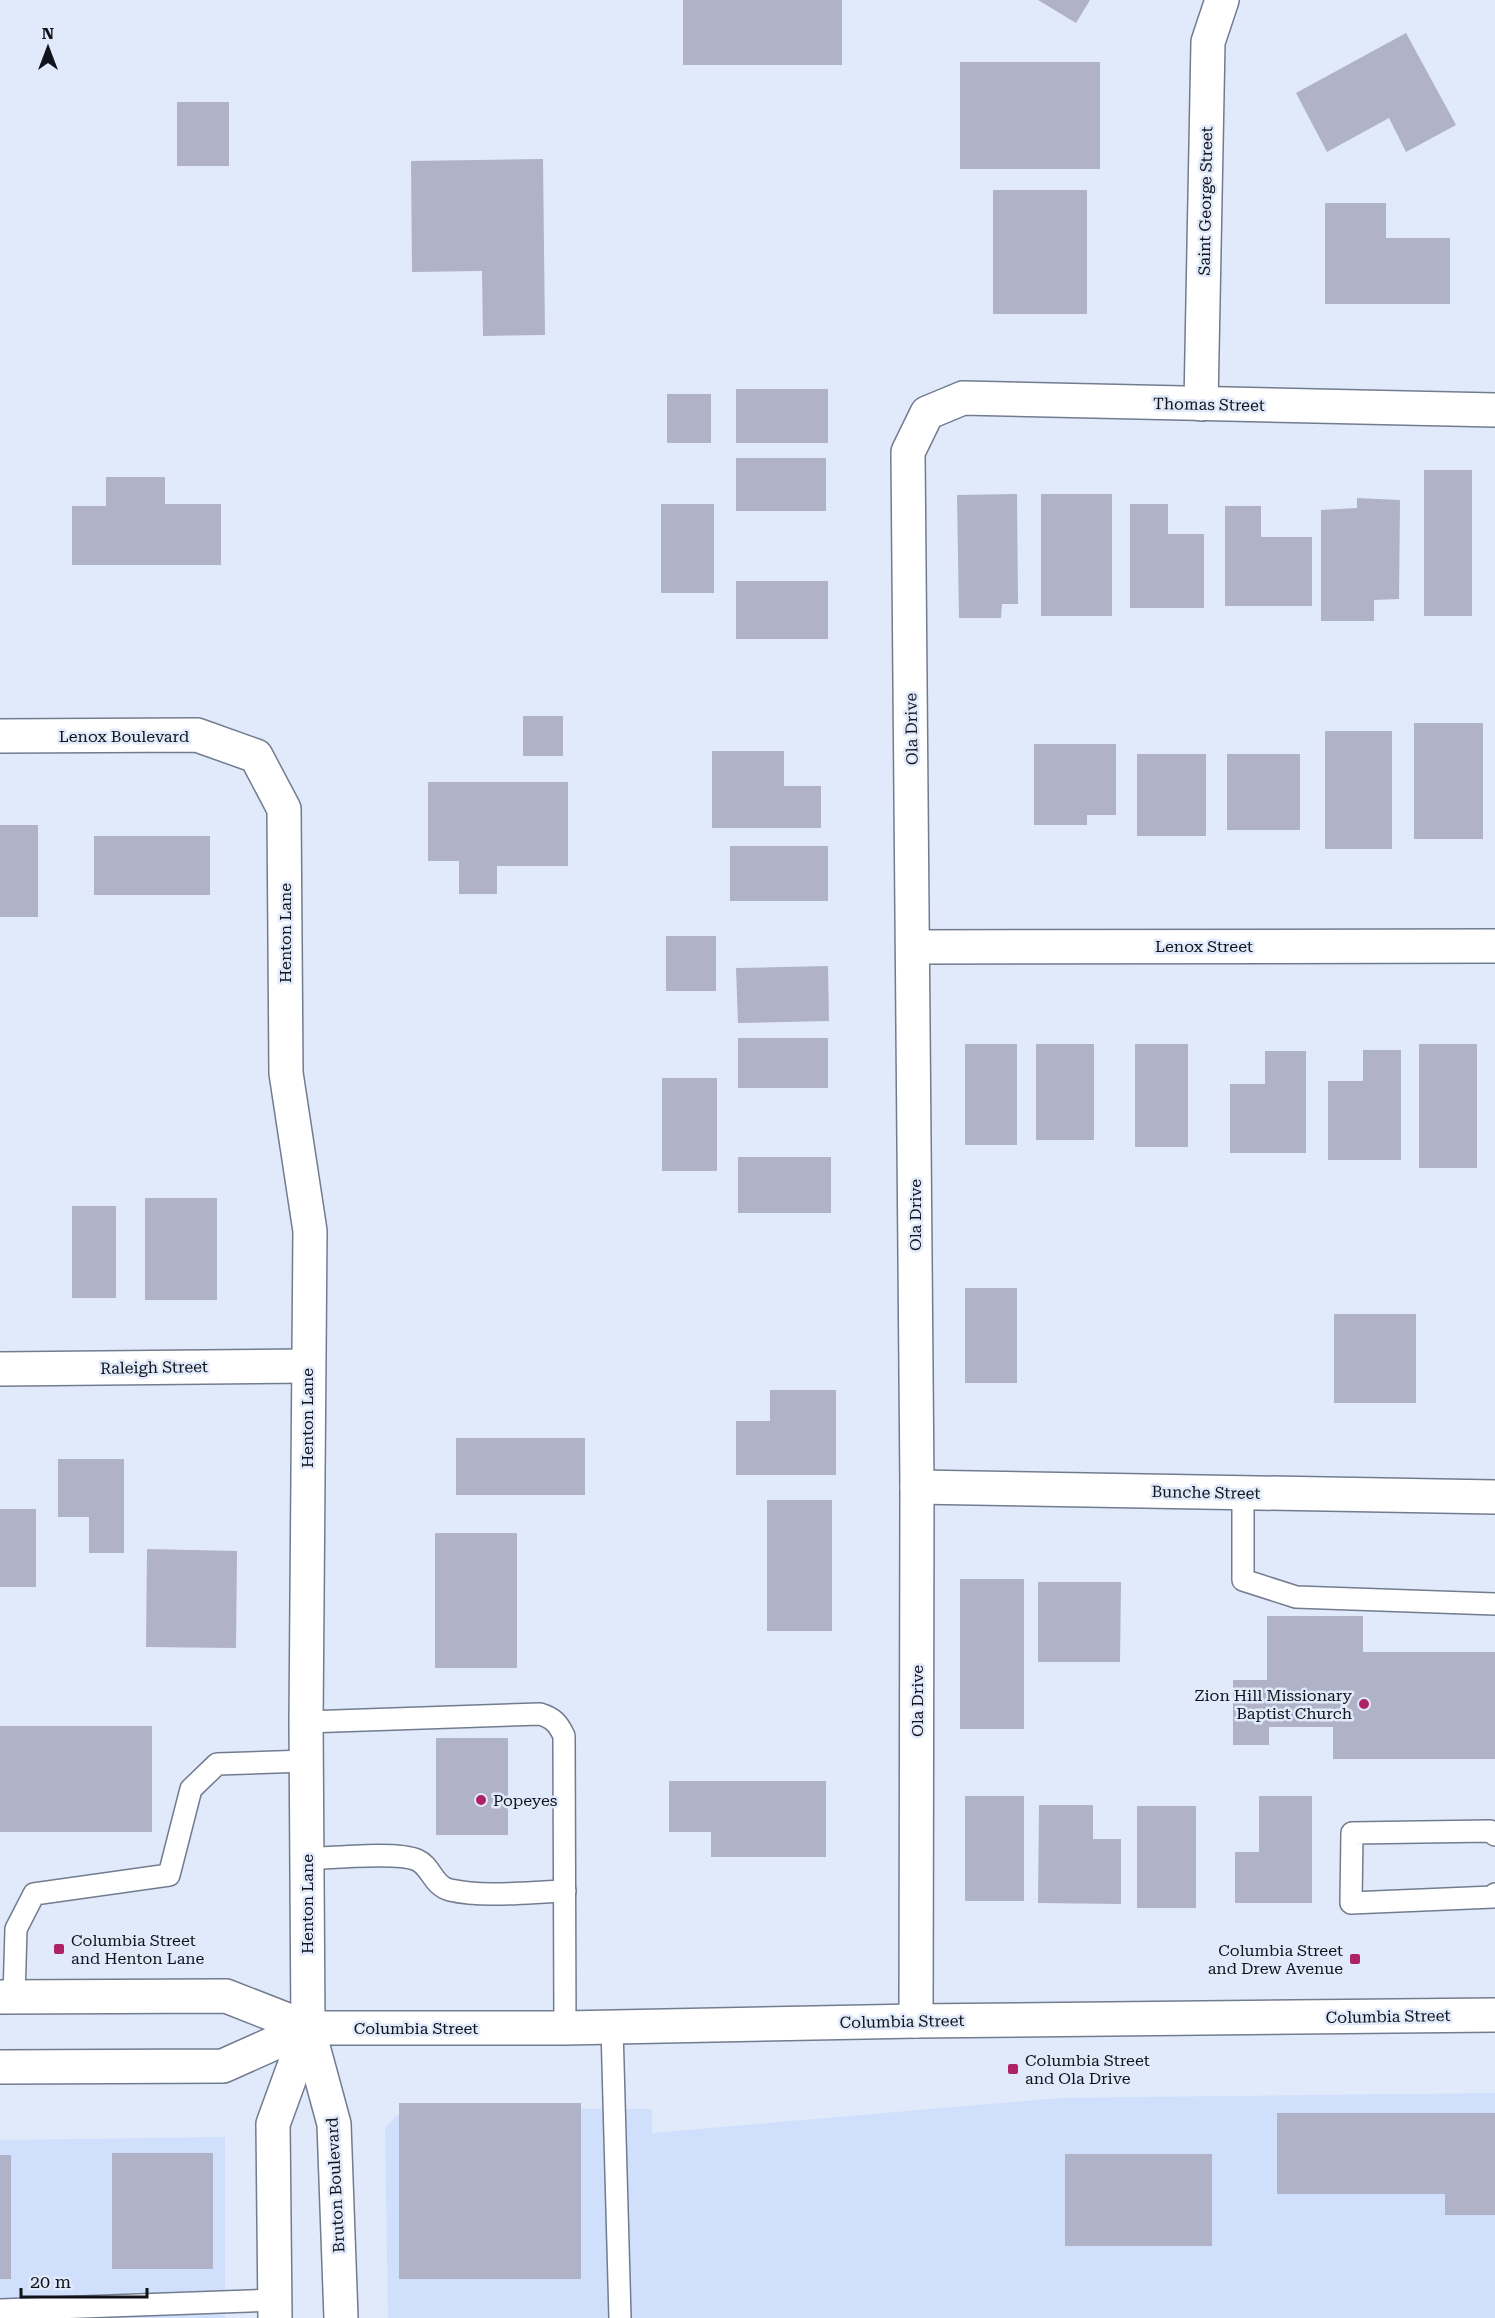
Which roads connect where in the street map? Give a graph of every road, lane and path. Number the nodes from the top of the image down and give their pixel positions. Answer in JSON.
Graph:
{"nodes":[{"id":1,"x":1222,"y":0,"type":"edge"},
{"id":2,"x":1201,"y":404,"type":"junction"},
{"id":3,"x":1495,"y":410,"type":"edge"},
{"id":4,"x":927,"y":413,"type":"joint"},
{"id":5,"x":0,"y":736,"type":"edge"},
{"id":6,"x":284,"y":809,"type":"joint"},
{"id":7,"x":1495,"y":946,"type":"edge"},
{"id":8,"x":913,"y":947,"type":"junction"},
{"id":9,"x":307,"y":1366,"type":"junction"},
{"id":10,"x":0,"y":1369,"type":"edge"},
{"id":11,"x":917,"y":1487,"type":"junction"},
{"id":12,"x":1243,"y":1492,"type":"junction"},
{"id":13,"x":1495,"y":1497,"type":"edge"},
{"id":14,"x":1495,"y":1604,"type":"edge"},
{"id":15,"x":306,"y":1722,"type":"junction"},
{"id":16,"x":306,"y":1761,"type":"junction"},
{"id":17,"x":1495,"y":1835,"type":"edge"},
{"id":18,"x":306,"y":1859,"type":"junction"},
{"id":19,"x":565,"y":1891,"type":"junction"},
{"id":20,"x":1495,"y":1894,"type":"edge"},
{"id":21,"x":7,"y":1997,"type":"edge"},
{"id":22,"x":1495,"y":2015,"type":"edge"},
{"id":23,"x":916,"y":2021,"type":"junction"},
{"id":24,"x":308,"y":2028,"type":"junction"},
{"id":25,"x":565,"y":2028,"type":"junction"},
{"id":26,"x":612,"y":2028,"type":"junction"},
{"id":27,"x":0,"y":2067,"type":"edge"},
{"id":28,"x":275,"y":2309,"type":"edge"},
{"id":29,"x":0,"y":2310,"type":"edge"},
{"id":30,"x":341,"y":2318,"type":"edge"},
{"id":31,"x":620,"y":2318,"type":"edge"}],
"edges":[{"from":1,"to":2,"type":"street","name":"Saint George Street"},
{"from":2,"to":3,"type":"street","name":"Thomas Street"},
{"from":2,"to":4,"type":"street","name":"Thomas Street"},
{"from":4,"to":8,"type":"street","name":"Ola Drive"},
{"from":5,"to":6,"type":"street","name":"Lenox Boulevard"},
{"from":6,"to":9,"type":"street","name":"Henton Lane"},
{"from":7,"to":8,"type":"street","name":"Lenox Street"},
{"from":8,"to":11,"type":"street","name":"Ola Drive"},
{"from":9,"to":10,"type":"street","name":"Raleigh Street"},
{"from":9,"to":15,"type":"street","name":"Henton Lane"},
{"from":11,"to":12,"type":"street","name":"Bunche Street"},
{"from":11,"to":23,"type":"street","name":"Ola Drive"},
{"from":12,"to":13,"type":"street","name":"Bunche Street"},
{"from":12,"to":14,"type":"lane"},
{"from":15,"to":16,"type":"street","name":"Henton Lane"},
{"from":15,"to":19,"type":"lane"},
{"from":16,"to":18,"type":"street","name":"Henton Lane"},
{"from":16,"to":21,"type":"lane"},
{"from":17,"to":20,"type":"lane"},
{"from":18,"to":19,"type":"lane"},
{"from":18,"to":24,"type":"street","name":"Henton Lane"},
{"from":19,"to":25,"type":"lane"},
{"from":21,"to":24,"type":"street","name":"Columbia Street"},
{"from":22,"to":23,"type":"street","name":"Columbia Street"},
{"from":23,"to":26,"type":"street","name":"Columbia Street"},
{"from":24,"to":25,"type":"street","name":"Columbia Street"},
{"from":24,"to":27,"type":"street","name":"Columbia Street"},
{"from":24,"to":28,"type":"street"},
{"from":24,"to":30,"type":"street","name":"Bruton Boulevard"},
{"from":25,"to":26,"type":"street","name":"Columbia Street"},
{"from":26,"to":31,"type":"lane"},
{"from":28,"to":29,"type":"lane"}]}
